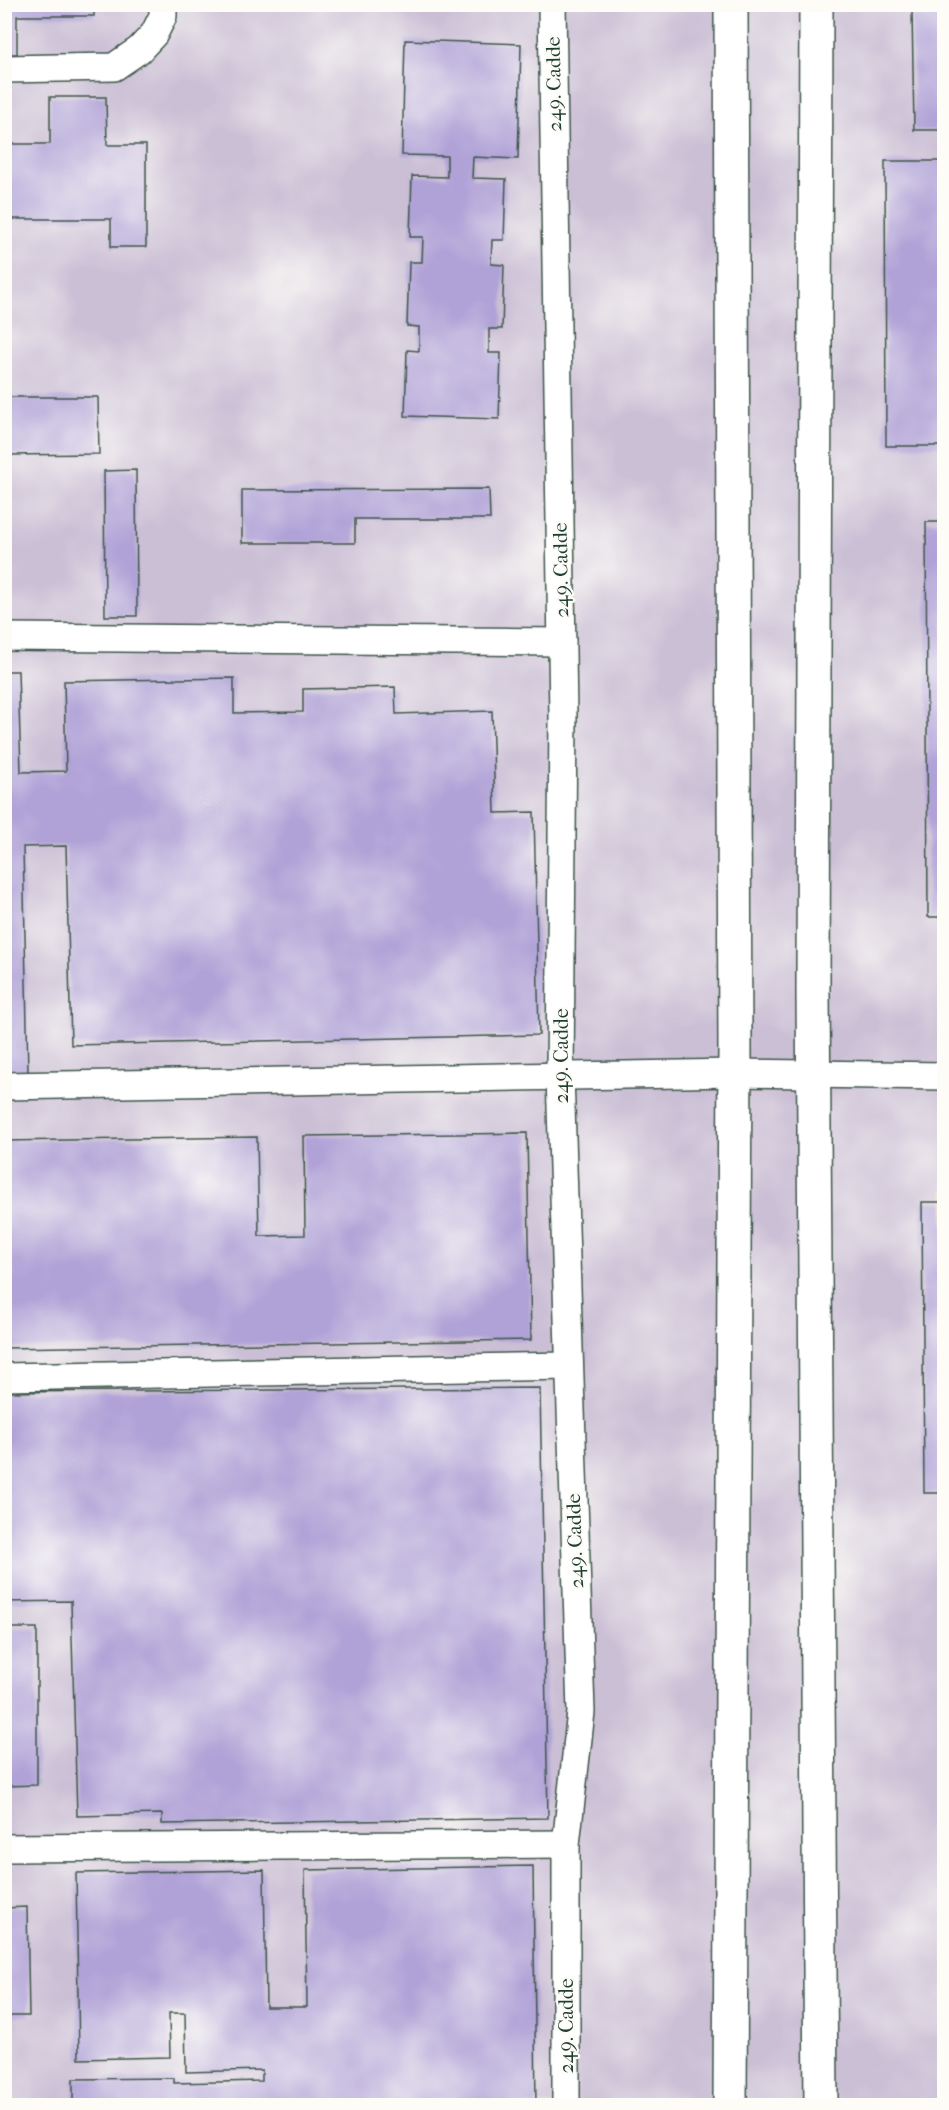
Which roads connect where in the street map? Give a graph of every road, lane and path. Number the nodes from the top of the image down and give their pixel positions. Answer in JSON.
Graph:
{"nodes":[{"id":1,"x":163,"y":4,"type":"edge"},
{"id":2,"x":552,"y":4,"type":"edge"},
{"id":3,"x":731,"y":4,"type":"edge"},
{"id":4,"x":816,"y":4,"type":"edge"},
{"id":5,"x":4,"y":69,"type":"edge"},
{"id":6,"x":4,"y":637,"type":"edge"},
{"id":7,"x":562,"y":642,"type":"junction"},
{"id":8,"x":735,"y":1073,"type":"junction"},
{"id":9,"x":560,"y":1076,"type":"junction"},
{"id":10,"x":814,"y":1076,"type":"junction"},
{"id":11,"x":945,"y":1076,"type":"edge"},
{"id":12,"x":4,"y":1086,"type":"edge"},
{"id":13,"x":568,"y":1366,"type":"junction"},
{"id":14,"x":4,"y":1377,"type":"edge"},
{"id":15,"x":566,"y":1844,"type":"junction"},
{"id":16,"x":4,"y":1848,"type":"edge"},
{"id":17,"x":566,"y":2106,"type":"edge"},
{"id":18,"x":730,"y":2106,"type":"edge"},
{"id":19,"x":822,"y":2106,"type":"edge"}],
"edges":[{"from":1,"to":5,"type":"street"},
{"from":2,"to":7,"type":"street","name":"249. Cadde"},
{"from":3,"to":8,"type":"street"},
{"from":4,"to":10,"type":"street"},
{"from":6,"to":7,"type":"street"},
{"from":7,"to":9,"type":"street","name":"249. Cadde"},
{"from":8,"to":9,"type":"street"},
{"from":8,"to":10,"type":"street"},
{"from":8,"to":18,"type":"street"},
{"from":9,"to":12,"type":"street"},
{"from":9,"to":13,"type":"street","name":"249. Cadde"},
{"from":10,"to":11,"type":"street"},
{"from":10,"to":19,"type":"street"},
{"from":13,"to":14,"type":"street"},
{"from":13,"to":15,"type":"street","name":"249. Cadde"},
{"from":15,"to":16,"type":"street"},
{"from":15,"to":17,"type":"street","name":"249. Cadde"}]}
